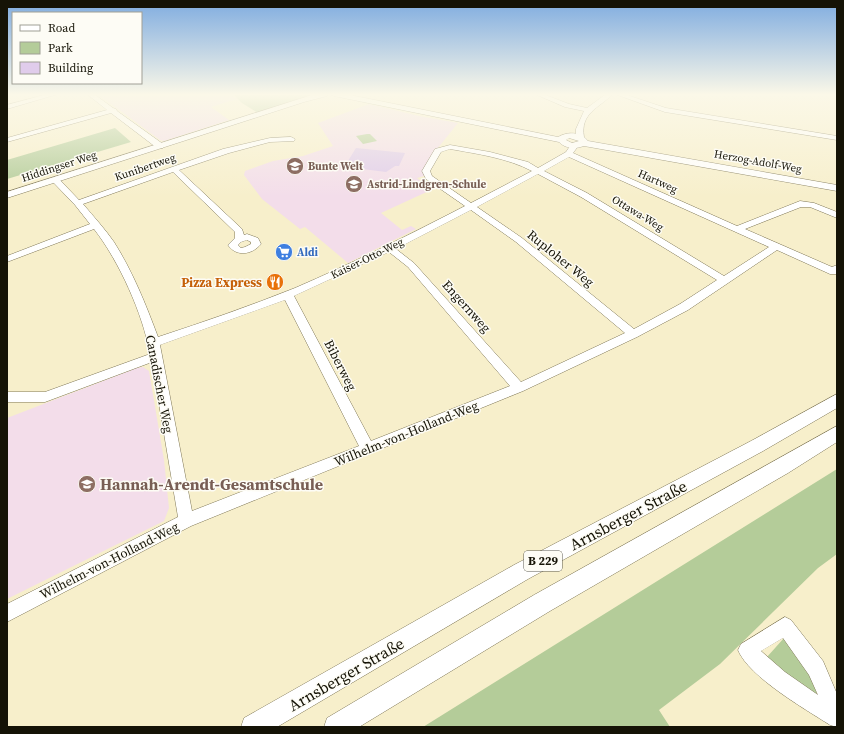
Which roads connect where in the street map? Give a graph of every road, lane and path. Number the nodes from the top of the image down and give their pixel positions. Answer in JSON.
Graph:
{"nodes":[{"id":1,"x":49,"y":128,"type":"edge"},
{"id":2,"x":137,"y":128,"type":"edge"},
{"id":3,"x":214,"y":128,"type":"edge"},
{"id":4,"x":506,"y":128,"type":"edge"},
{"id":5,"x":579,"y":128,"type":"edge"},
{"id":6,"x":777,"y":128,"type":"edge"},
{"id":7,"x":837,"y":138,"type":"edge"},
{"id":8,"x":291,"y":139,"type":"dead end"},
{"id":9,"x":7,"y":140,"type":"edge"},
{"id":10,"x":573,"y":141,"type":"junction"},
{"id":11,"x":160,"y":146,"type":"junction"},
{"id":12,"x":174,"y":169,"type":"junction"},
{"id":13,"x":539,"y":170,"type":"junction"},
{"id":14,"x":56,"y":180,"type":"junction"},
{"id":15,"x":837,"y":188,"type":"edge"},
{"id":16,"x":7,"y":196,"type":"edge"},
{"id":17,"x":78,"y":203,"type":"junction"},
{"id":18,"x":471,"y":206,"type":"junction"},
{"id":19,"x":837,"y":215,"type":"edge"},
{"id":20,"x":96,"y":225,"type":"junction"},
{"id":21,"x":737,"y":230,"type":"junction"},
{"id":22,"x":240,"y":239,"type":"dead end"},
{"id":23,"x":775,"y":247,"type":"junction"},
{"id":24,"x":389,"y":248,"type":"junction"},
{"id":25,"x":7,"y":259,"type":"edge"},
{"id":26,"x":837,"y":268,"type":"edge"},
{"id":27,"x":724,"y":280,"type":"junction"},
{"id":28,"x":288,"y":295,"type":"junction"},
{"id":29,"x":633,"y":334,"type":"junction"},
{"id":30,"x":154,"y":343,"type":"junction"},
{"id":31,"x":156,"y":356,"type":"junction"},
{"id":32,"x":519,"y":388,"type":"junction"},
{"id":33,"x":7,"y":397,"type":"edge"},
{"id":34,"x":837,"y":400,"type":"edge"},
{"id":35,"x":837,"y":433,"type":"edge"},
{"id":36,"x":368,"y":449,"type":"junction"},
{"id":37,"x":186,"y":521,"type":"junction"},
{"id":38,"x":7,"y":613,"type":"edge"},
{"id":39,"x":837,"y":717,"type":"edge"},
{"id":40,"x":253,"y":727,"type":"edge"},
{"id":41,"x":336,"y":727,"type":"edge"}],
"edges":[{"from":1,"to":9,"type":"street"},
{"from":2,"to":11,"type":"street"},
{"from":3,"to":11,"type":"main road","name":"Hiddingser Weg"},
{"from":4,"to":10,"type":"main road","name":"Herzog-Adolf-Weg"},
{"from":5,"to":10,"type":"street"},
{"from":6,"to":7,"type":"street"},
{"from":8,"to":12,"type":"street","name":"Kunibertweg"},
{"from":10,"to":13,"type":"street","name":"Kaiser-Otto-Weg"},
{"from":10,"to":15,"type":"main road","name":"Herzog-Adolf-Weg"},
{"from":10,"to":21,"type":"street","name":"Hartweg"},
{"from":11,"to":14,"type":"main road","name":"Hiddingser Weg"},
{"from":12,"to":17,"type":"street","name":"Kunibertweg"},
{"from":12,"to":22,"type":"street"},
{"from":13,"to":18,"type":"street","name":"Kaiser-Otto-Weg"},
{"from":13,"to":18,"type":"street","name":"Ottawa-Weg"},
{"from":13,"to":27,"type":"street","name":"Ottawa-Weg"},
{"from":14,"to":16,"type":"main road","name":"Hiddingser Weg"},
{"from":14,"to":17,"type":"street","name":"Canadischer Weg"},
{"from":17,"to":20,"type":"street","name":"Canadischer Weg"},
{"from":18,"to":24,"type":"street","name":"Kaiser-Otto-Weg"},
{"from":18,"to":29,"type":"street","name":"Ruploher Weg"},
{"from":19,"to":21,"type":"street"},
{"from":20,"to":25,"type":"street"},
{"from":20,"to":30,"type":"street","name":"Canadischer Weg"},
{"from":21,"to":23,"type":"street","name":"Hartweg"},
{"from":23,"to":26,"type":"street","name":"Hartweg"},
{"from":23,"to":27,"type":"street","name":"Wilhelm-von-Holland-Weg"},
{"from":24,"to":28,"type":"street","name":"Kaiser-Otto-Weg"},
{"from":24,"to":32,"type":"street","name":"Engernweg"},
{"from":27,"to":29,"type":"street","name":"Wilhelm-von-Holland-Weg"},
{"from":28,"to":30,"type":"street","name":"Kaiser-Otto-Weg"},
{"from":28,"to":36,"type":"street","name":"Biberweg"},
{"from":29,"to":32,"type":"street","name":"Wilhelm-von-Holland-Weg"},
{"from":30,"to":31,"type":"street","name":"Canadischer Weg"},
{"from":31,"to":33,"type":"street"},
{"from":31,"to":37,"type":"street","name":"Canadischer Weg"},
{"from":32,"to":36,"type":"street","name":"Wilhelm-von-Holland-Weg"},
{"from":34,"to":40,"type":"main road","name":"Arnsberger Straße","number":"B 229"},
{"from":35,"to":41,"type":"main road","number":"B 229"},
{"from":36,"to":37,"type":"street","name":"Wilhelm-von-Holland-Weg"},
{"from":37,"to":38,"type":"street","name":"Wilhelm-von-Holland-Weg"},
{"from":39,"to":39,"type":"street"}]}
